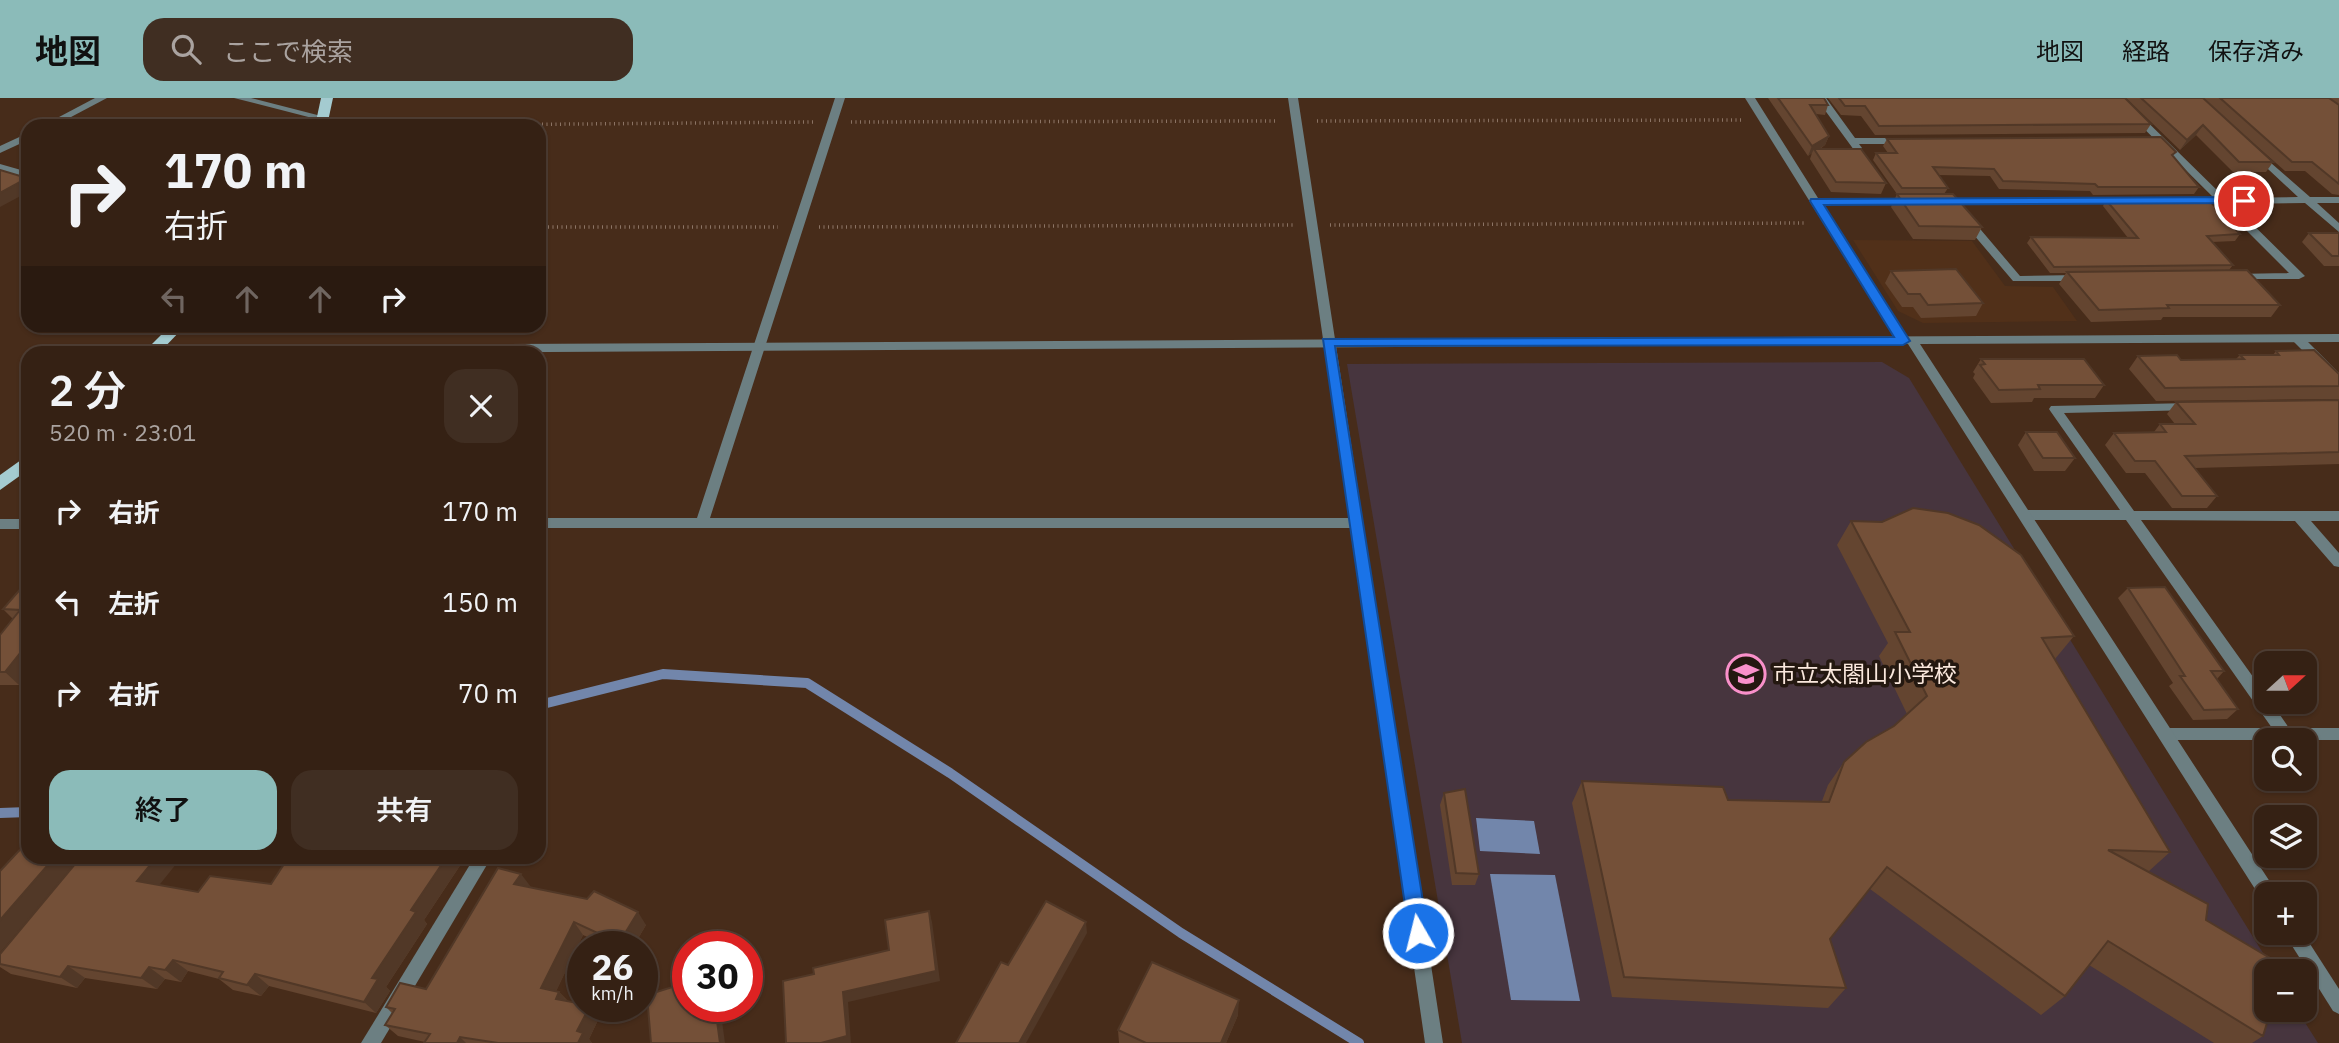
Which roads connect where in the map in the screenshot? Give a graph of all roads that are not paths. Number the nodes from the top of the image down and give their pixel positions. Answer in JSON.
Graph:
{"nodes":[{"id":1,"x":102,"y":98,"type":"edge"},
{"id":2,"x":239,"y":98,"type":"edge"},
{"id":3,"x":327,"y":98,"type":"edge"},
{"id":4,"x":840,"y":98,"type":"edge"},
{"id":5,"x":1293,"y":98,"type":"edge"},
{"id":6,"x":1750,"y":98,"type":"edge"},
{"id":7,"x":1821,"y":98,"type":"edge"},
{"id":8,"x":2118,"y":98,"type":"edge"},
{"id":9,"x":61,"y":119,"type":"edge"},
{"id":10,"x":312,"y":119,"type":"edge"},
{"id":11,"x":324,"y":119,"type":"edge"},
{"id":12,"x":2147,"y":139,"type":"edge"},
{"id":13,"x":2160,"y":139,"type":"junction"},
{"id":14,"x":21,"y":140,"type":"edge"},
{"id":15,"x":1852,"y":141,"type":"junction"},
{"id":16,"x":1919,"y":141,"type":"edge"},
{"id":17,"x":2248,"y":146,"type":"edge"},
{"id":18,"x":0,"y":150,"type":"edge"},
{"id":19,"x":1866,"y":161,"type":"edge"},
{"id":20,"x":0,"y":167,"type":"edge"},
{"id":21,"x":21,"y":173,"type":"edge"},
{"id":22,"x":1887,"y":191,"type":"edge"},
{"id":23,"x":2339,"y":200,"type":"edge"},
{"id":24,"x":1815,"y":201,"type":"junction"},
{"id":25,"x":1894,"y":201,"type":"junction"},
{"id":26,"x":1951,"y":201,"type":"junction"},
{"id":27,"x":2141,"y":201,"type":"edge"},
{"id":28,"x":2209,"y":201,"type":"edge"},
{"id":29,"x":2222,"y":201,"type":"junction"},
{"id":30,"x":2308,"y":201,"type":"junction"},
{"id":31,"x":2339,"y":229,"type":"edge"},
{"id":32,"x":2218,"y":277,"type":"edge"},
{"id":33,"x":2098,"y":278,"type":"edge"},
{"id":34,"x":170,"y":333,"type":"edge"},
{"id":35,"x":2339,"y":338,"type":"edge"},
{"id":36,"x":2298,"y":339,"type":"junction"},
{"id":37,"x":1908,"y":341,"type":"junction"},
{"id":38,"x":1328,"y":342,"type":"junction"},
{"id":39,"x":157,"y":346,"type":"edge"},
{"id":40,"x":761,"y":346,"type":"junction"},
{"id":41,"x":546,"y":348,"type":"edge"},
{"id":42,"x":2339,"y":380,"type":"edge"},
{"id":43,"x":2204,"y":407,"type":"edge"},
{"id":44,"x":21,"y":467,"type":"edge"},
{"id":45,"x":0,"y":484,"type":"edge"},
{"id":46,"x":2025,"y":515,"type":"junction"},
{"id":47,"x":2130,"y":516,"type":"junction"},
{"id":48,"x":2299,"y":516,"type":"junction"},
{"id":49,"x":2339,"y":516,"type":"edge"},
{"id":50,"x":546,"y":523,"type":"edge"},
{"id":51,"x":702,"y":523,"type":"junction"},
{"id":52,"x":1357,"y":523,"type":"junction"},
{"id":53,"x":0,"y":524,"type":"edge"},
{"id":54,"x":21,"y":524,"type":"edge"},
{"id":55,"x":2339,"y":562,"type":"edge"},
{"id":56,"x":2281,"y":728,"type":"edge"},
{"id":57,"x":2166,"y":734,"type":"junction"},
{"id":58,"x":2254,"y":734,"type":"edge"},
{"id":59,"x":2317,"y":734,"type":"edge"},
{"id":60,"x":2339,"y":734,"type":"edge"},
{"id":61,"x":479,"y":864,"type":"edge"},
{"id":62,"x":2260,"y":882,"type":"edge"},
{"id":63,"x":2301,"y":945,"type":"edge"},
{"id":64,"x":2339,"y":1005,"type":"edge"},
{"id":65,"x":370,"y":1043,"type":"edge"},
{"id":66,"x":1434,"y":1043,"type":"edge"}],
"edges":[{"from":1,"to":9,"type":"street"},
{"from":2,"to":10,"type":"street"},
{"from":3,"to":11,"type":"main road"},
{"from":4,"to":40,"type":"street"},
{"from":5,"to":38,"type":"street"},
{"from":6,"to":24,"type":"street"},
{"from":7,"to":15,"type":"street"},
{"from":8,"to":13,"type":"street"},
{"from":12,"to":13,"type":"street"},
{"from":13,"to":29,"type":"street"},
{"from":14,"to":18,"type":"street"},
{"from":15,"to":16,"type":"street"},
{"from":15,"to":19,"type":"street"},
{"from":17,"to":30,"type":"street"},
{"from":20,"to":21,"type":"street"},
{"from":22,"to":25,"type":"street"},
{"from":23,"to":30,"type":"street"},
{"from":24,"to":25,"type":"street"},
{"from":24,"to":37,"type":"street"},
{"from":25,"to":26,"type":"street"},
{"from":26,"to":27,"type":"street"},
{"from":26,"to":33,"type":"street"},
{"from":28,"to":29,"type":"street"},
{"from":29,"to":30,"type":"street"},
{"from":29,"to":32,"type":"street"},
{"from":30,"to":31,"type":"street"},
{"from":34,"to":39,"type":"main road"},
{"from":35,"to":36,"type":"street"},
{"from":36,"to":37,"type":"street"},
{"from":36,"to":42,"type":"street"},
{"from":37,"to":38,"type":"street"},
{"from":37,"to":46,"type":"street"},
{"from":38,"to":40,"type":"street"},
{"from":38,"to":52,"type":"street"},
{"from":40,"to":41,"type":"street"},
{"from":40,"to":51,"type":"street"},
{"from":43,"to":47,"type":"street"},
{"from":44,"to":45,"type":"main road"},
{"from":46,"to":47,"type":"street"},
{"from":46,"to":57,"type":"street"},
{"from":47,"to":48,"type":"street"},
{"from":47,"to":56,"type":"street"},
{"from":48,"to":49,"type":"street"},
{"from":48,"to":55,"type":"street"},
{"from":50,"to":51,"type":"street"},
{"from":51,"to":52,"type":"street"},
{"from":52,"to":66,"type":"street"},
{"from":53,"to":54,"type":"street"},
{"from":57,"to":58,"type":"street"},
{"from":57,"to":62,"type":"street"},
{"from":59,"to":60,"type":"street"},
{"from":61,"to":65,"type":"street"},
{"from":63,"to":64,"type":"street"}]}
